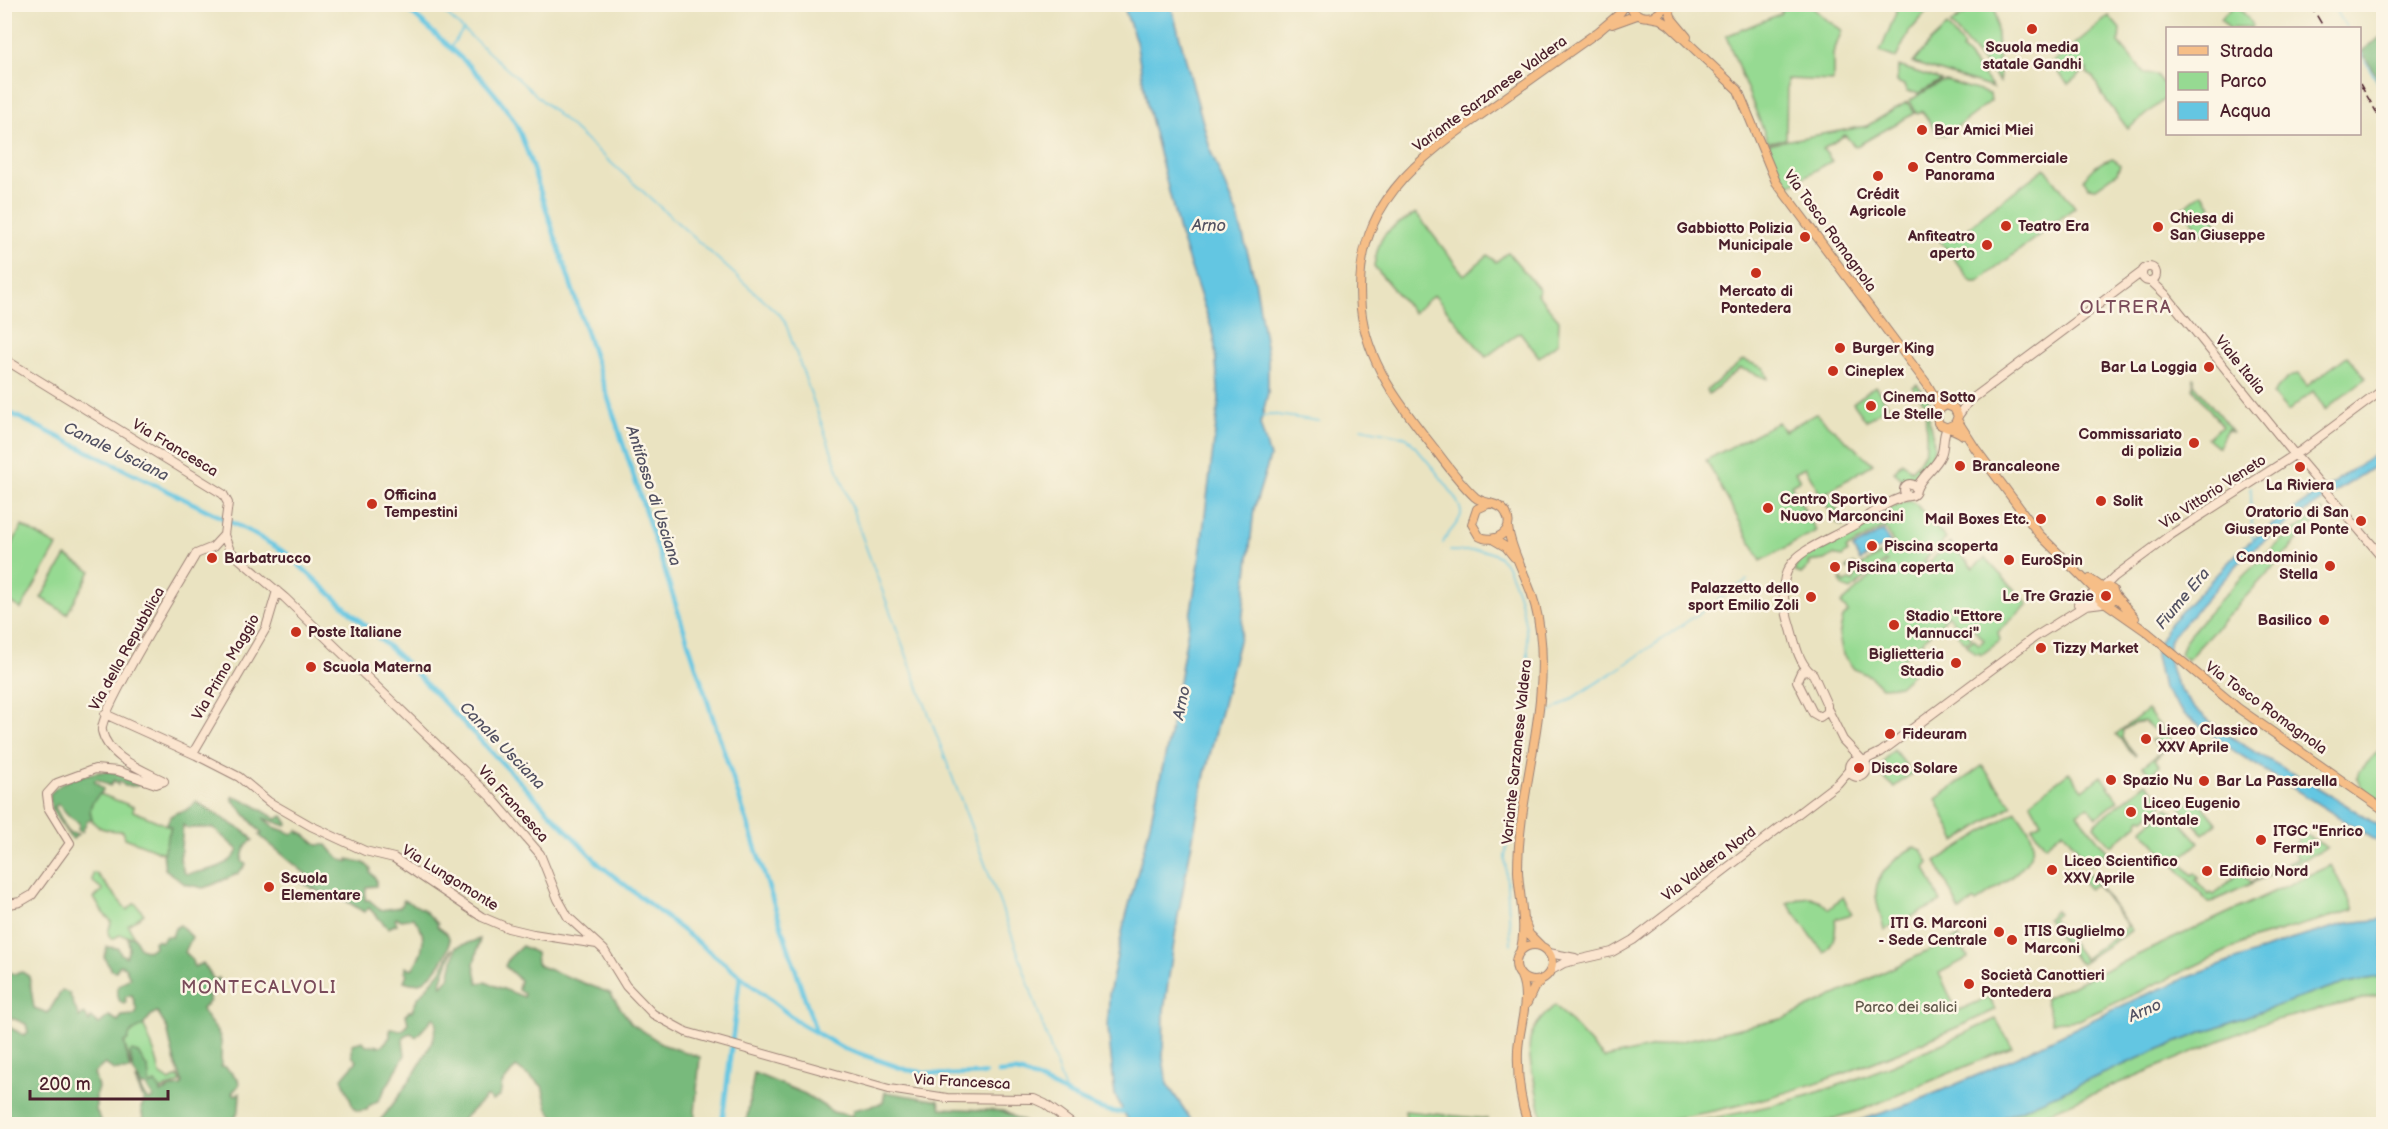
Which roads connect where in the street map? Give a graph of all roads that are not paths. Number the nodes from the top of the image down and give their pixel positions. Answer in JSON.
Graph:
{"nodes":[{"id":1,"x":1627,"y":4,"type":"edge"},
{"id":2,"x":1666,"y":4,"type":"edge"},
{"id":3,"x":1637,"y":15,"type":"junction"},
{"id":4,"x":1649,"y":18,"type":"junction"},
{"id":5,"x":1599,"y":31,"type":"junction"},
{"id":6,"x":1704,"y":58,"type":"junction"},
{"id":7,"x":4,"y":359,"type":"edge"},
{"id":8,"x":1927,"y":384,"type":"junction"},
{"id":9,"x":2384,"y":389,"type":"edge"},
{"id":10,"x":1968,"y":402,"type":"junction"},
{"id":11,"x":1952,"y":407,"type":"junction"},
{"id":12,"x":1938,"y":410,"type":"junction"},
{"id":13,"x":1958,"y":418,"type":"junction"},
{"id":14,"x":1938,"y":423,"type":"junction"},
{"id":15,"x":1948,"y":427,"type":"junction"},
{"id":16,"x":1975,"y":448,"type":"junction"},
{"id":17,"x":2294,"y":454,"type":"junction"},
{"id":18,"x":1937,"y":461,"type":"junction"},
{"id":19,"x":1451,"y":470,"type":"junction"},
{"id":20,"x":1490,"y":503,"type":"junction"},
{"id":21,"x":1472,"y":518,"type":"junction"},
{"id":22,"x":1508,"y":527,"type":"junction"},
{"id":23,"x":224,"y":535,"type":"junction"},
{"id":24,"x":1494,"y":540,"type":"junction"},
{"id":25,"x":226,"y":544,"type":"junction"},
{"id":26,"x":213,"y":548,"type":"junction"},
{"id":27,"x":235,"y":557,"type":"junction"},
{"id":28,"x":2384,"y":559,"type":"edge"},
{"id":29,"x":1521,"y":567,"type":"junction"},
{"id":30,"x":278,"y":591,"type":"junction"},
{"id":31,"x":2105,"y":591,"type":"junction"},
{"id":32,"x":2105,"y":603,"type":"junction"},
{"id":33,"x":2147,"y":632,"type":"junction"},
{"id":34,"x":2035,"y":638,"type":"junction"},
{"id":35,"x":1799,"y":655,"type":"junction"},
{"id":36,"x":1809,"y":671,"type":"junction"},
{"id":37,"x":1798,"y":675,"type":"junction"},
{"id":38,"x":1828,"y":710,"type":"junction"},
{"id":39,"x":105,"y":714,"type":"junction"},
{"id":40,"x":1818,"y":717,"type":"junction"},
{"id":41,"x":1838,"y":731,"type":"junction"},
{"id":42,"x":1843,"y":740,"type":"junction"},
{"id":43,"x":195,"y":754,"type":"junction"},
{"id":44,"x":1865,"y":763,"type":"junction"},
{"id":45,"x":1850,"y":767,"type":"junction"},
{"id":46,"x":1855,"y":776,"type":"junction"},
{"id":47,"x":1838,"y":783,"type":"junction"},
{"id":48,"x":2384,"y":810,"type":"edge"},
{"id":49,"x":4,"y":905,"type":"edge"},
{"id":50,"x":1521,"y":907,"type":"junction"},
{"id":51,"x":598,"y":944,"type":"junction"},
{"id":52,"x":1546,"y":950,"type":"junction"},
{"id":53,"x":1520,"y":952,"type":"junction"},
{"id":54,"x":1592,"y":957,"type":"junction"},
{"id":55,"x":1550,"y":971,"type":"junction"},
{"id":56,"x":1521,"y":976,"type":"junction"},
{"id":57,"x":1542,"y":979,"type":"junction"},
{"id":58,"x":1523,"y":1015,"type":"junction"},
{"id":59,"x":1526,"y":1121,"type":"edge"},
{"id":60,"x":1072,"y":1125,"type":"edge"}],
"edges":[{"from":1,"to":3,"type":"main road"},
{"from":1,"to":5,"type":"main road"},
{"from":2,"to":4,"type":"main road"},
{"from":2,"to":6,"type":"main road"},
{"from":3,"to":4,"type":"main road","name":"Via Tosco Romagnola"},
{"from":3,"to":5,"type":"main road"},
{"from":4,"to":6,"type":"main road","name":"Via Tosco Romagnola"},
{"from":5,"to":19,"type":"main road","name":"Variante Sarzanese Valdera"},
{"from":6,"to":8,"type":"main road","name":"Via Tosco Romagnola"},
{"from":7,"to":23,"type":"street","name":"Via Francesca"},
{"from":8,"to":11,"type":"main road","name":"Via Tosco Romagnola"},
{"from":8,"to":12,"type":"main road","name":"Via Tosco Romagnola"},
{"from":9,"to":17,"type":"street","name":"Via Vittorio Veneto"},
{"from":10,"to":11,"type":"street"},
{"from":10,"to":13,"type":"street"},
{"from":10,"to":17,"type":"street","name":"Viale Italia"},
{"from":11,"to":12,"type":"main road"},
{"from":11,"to":13,"type":"main road"},
{"from":12,"to":14,"type":"main road"},
{"from":13,"to":15,"type":"main road"},
{"from":13,"to":16,"type":"main road"},
{"from":14,"to":15,"type":"main road"},
{"from":14,"to":18,"type":"street"},
{"from":15,"to":16,"type":"main road"},
{"from":15,"to":18,"type":"street"},
{"from":16,"to":31,"type":"main road"},
{"from":17,"to":28,"type":"street"},
{"from":17,"to":31,"type":"street","name":"Via Vittorio Veneto"},
{"from":18,"to":35,"type":"street"},
{"from":19,"to":20,"type":"main road","name":"Variante Sarzanese Valdera"},
{"from":19,"to":21,"type":"main road","name":"Variante Sarzanese Valdera"},
{"from":20,"to":21,"type":"main road"},
{"from":20,"to":22,"type":"main road"},
{"from":21,"to":24,"type":"main road"},
{"from":22,"to":24,"type":"main road"},
{"from":22,"to":29,"type":"main road","name":"Variante Sarzanese Valdera"},
{"from":23,"to":25,"type":"street","name":"Via Francesca"},
{"from":23,"to":26,"type":"street","name":"Via della Repubblica"},
{"from":24,"to":29,"type":"main road","name":"Variante Sarzanese Valdera"},
{"from":25,"to":26,"type":"street"},
{"from":25,"to":27,"type":"street","name":"Via Francesca"},
{"from":26,"to":27,"type":"street"},
{"from":26,"to":39,"type":"street","name":"Via della Repubblica"},
{"from":27,"to":30,"type":"street","name":"Via Francesca"},
{"from":29,"to":50,"type":"main road","name":"Variante Sarzanese Valdera"},
{"from":30,"to":43,"type":"street","name":"Via Primo Maggio"},
{"from":30,"to":51,"type":"street","name":"Via Francesca"},
{"from":31,"to":32,"type":"main road"},
{"from":31,"to":32,"type":"main road"},
{"from":31,"to":33,"type":"main road"},
{"from":31,"to":34,"type":"street"},
{"from":32,"to":33,"type":"main road","name":"Via Tosco Romagnola"},
{"from":32,"to":34,"type":"street"},
{"from":33,"to":48,"type":"main road","name":"Via Tosco Romagnola"},
{"from":34,"to":44,"type":"street"},
{"from":35,"to":36,"type":"street"},
{"from":35,"to":37,"type":"street"},
{"from":36,"to":37,"type":"street"},
{"from":36,"to":38,"type":"street"},
{"from":37,"to":40,"type":"street"},
{"from":38,"to":40,"type":"street"},
{"from":38,"to":41,"type":"street"},
{"from":39,"to":43,"type":"street","name":"Via Lungomonte"},
{"from":39,"to":49,"type":"street","name":"Via della Repubblica"},
{"from":40,"to":41,"type":"street"},
{"from":41,"to":42,"type":"street"},
{"from":42,"to":44,"type":"street"},
{"from":42,"to":45,"type":"street"},
{"from":43,"to":51,"type":"street","name":"Via Lungomonte"},
{"from":44,"to":45,"type":"street","name":"Via Valdera Nord"},
{"from":44,"to":46,"type":"street","name":"Via Valdera Nord"},
{"from":45,"to":46,"type":"street"},
{"from":45,"to":47,"type":"street","name":"Via Valdera Nord"},
{"from":46,"to":47,"type":"street","name":"Via Valdera Nord"},
{"from":47,"to":54,"type":"street","name":"Via Valdera Nord"},
{"from":50,"to":52,"type":"main road","name":"Variante Sarzanese Valdera"},
{"from":50,"to":53,"type":"main road","name":"Variante Sarzanese Valdera"},
{"from":51,"to":60,"type":"street","name":"Via Francesca"},
{"from":52,"to":53,"type":"main road"},
{"from":52,"to":54,"type":"street"},
{"from":52,"to":55,"type":"main road"},
{"from":53,"to":56,"type":"main road"},
{"from":54,"to":55,"type":"street"},
{"from":55,"to":57,"type":"main road"},
{"from":56,"to":57,"type":"main road"},
{"from":56,"to":58,"type":"main road"},
{"from":57,"to":58,"type":"main road"},
{"from":58,"to":59,"type":"main road"}]}
